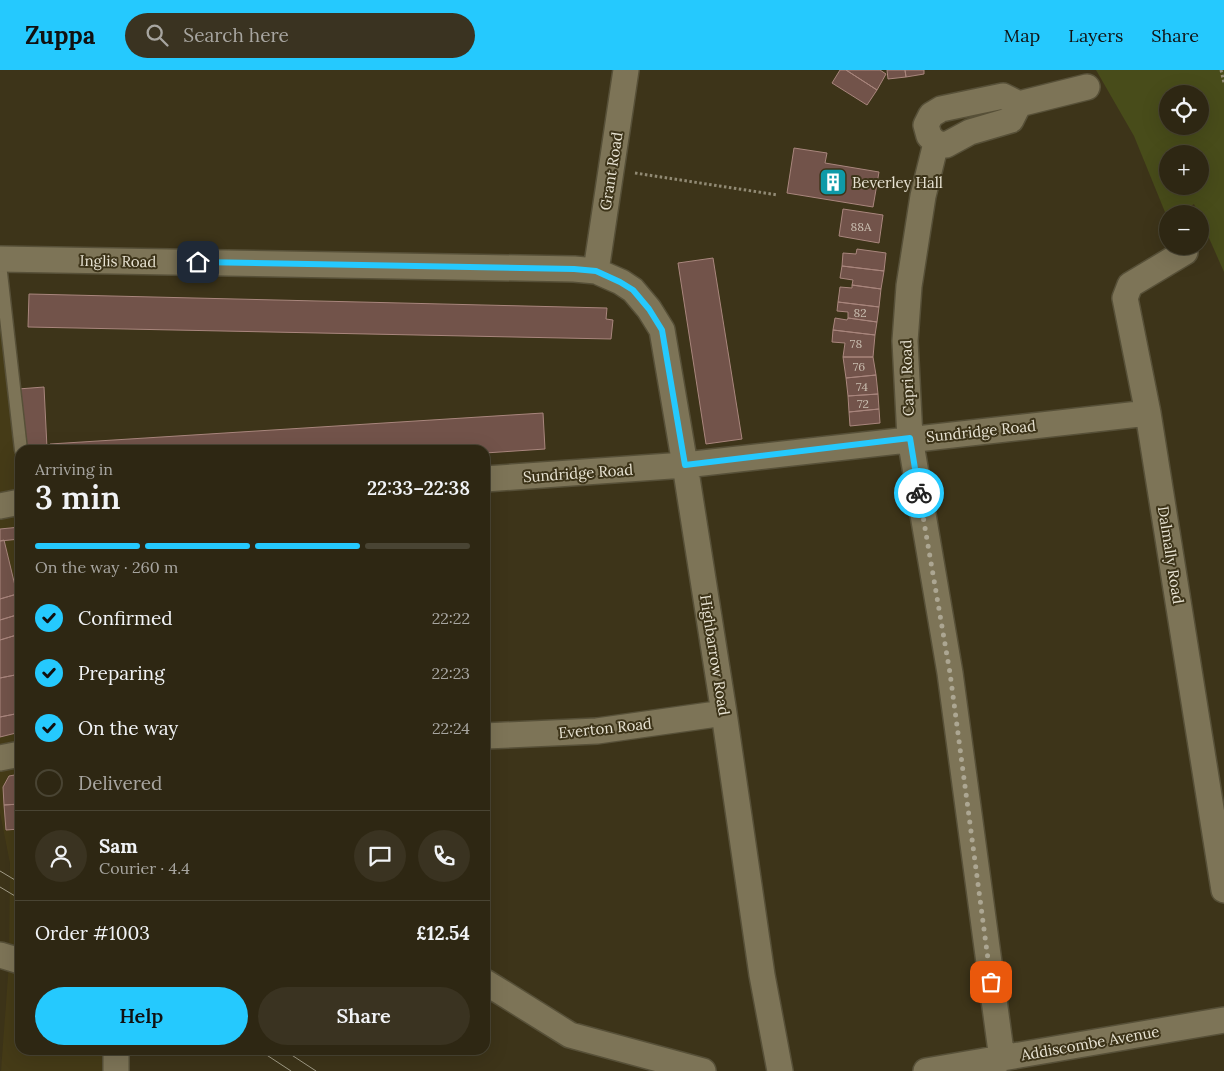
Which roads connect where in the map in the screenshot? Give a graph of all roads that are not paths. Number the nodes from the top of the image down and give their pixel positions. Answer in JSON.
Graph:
{"nodes":[{"id":1,"x":626,"y":70,"type":"edge"},
{"id":2,"x":1087,"y":87,"type":"dead end"},
{"id":3,"x":964,"y":104,"type":"junction"},
{"id":4,"x":1019,"y":104,"type":"junction"},
{"id":5,"x":970,"y":132,"type":"junction"},
{"id":6,"x":936,"y":143,"type":"junction"},
{"id":7,"x":1180,"y":255,"type":"edge"},
{"id":8,"x":0,"y":259,"type":"edge"},
{"id":9,"x":0,"y":264,"type":"edge"},
{"id":10,"x":596,"y":271,"type":"junction"},
{"id":11,"x":1148,"y":413,"type":"junction"},
{"id":12,"x":910,"y":438,"type":"junction"},
{"id":13,"x":20,"y":445,"type":"edge"},
{"id":14,"x":685,"y":465,"type":"junction"},
{"id":15,"x":490,"y":479,"type":"edge"},
{"id":16,"x":15,"y":503,"type":"edge"},
{"id":17,"x":0,"y":506,"type":"edge"},
{"id":18,"x":724,"y":713,"type":"junction"},
{"id":19,"x":490,"y":736,"type":"edge"},
{"id":20,"x":15,"y":755,"type":"edge"},
{"id":21,"x":0,"y":758,"type":"edge"},
{"id":22,"x":1224,"y":890,"type":"edge"},
{"id":23,"x":0,"y":955,"type":"edge"},
{"id":24,"x":15,"y":960,"type":"edge"},
{"id":25,"x":490,"y":985,"type":"edge"},
{"id":26,"x":1224,"y":1020,"type":"edge"},
{"id":27,"x":1002,"y":1059,"type":"junction"},
{"id":28,"x":703,"y":1071,"type":"edge"},
{"id":29,"x":780,"y":1071,"type":"edge"},
{"id":30,"x":926,"y":1071,"type":"edge"}],
"edges":[{"from":1,"to":10,"type":"street","name":"Grant Road"},
{"from":2,"to":4,"type":"street"},
{"from":3,"to":4,"type":"street"},
{"from":3,"to":5,"type":"street"},
{"from":3,"to":6,"type":"street"},
{"from":4,"to":5,"type":"street"},
{"from":5,"to":6,"type":"street"},
{"from":6,"to":12,"type":"street","name":"Capri Road"},
{"from":7,"to":11,"type":"street","name":"Dalmally Road"},
{"from":8,"to":10,"type":"street","name":"Inglis Road"},
{"from":9,"to":13,"type":"lane"},
{"from":10,"to":14,"type":"street","name":"Highbarrow Road"},
{"from":11,"to":12,"type":"street","name":"Sundridge Road"},
{"from":11,"to":22,"type":"street","name":"Dalmally Road"},
{"from":12,"to":14,"type":"street","name":"Sundridge Road"},
{"from":12,"to":27,"type":"street","name":"Capri Road"},
{"from":14,"to":15,"type":"street","name":"Sundridge Road"},
{"from":14,"to":18,"type":"street","name":"Highbarrow Road"},
{"from":16,"to":17,"type":"street"},
{"from":18,"to":19,"type":"street","name":"Everton Road"},
{"from":18,"to":29,"type":"street","name":"Highbarrow Road"},
{"from":20,"to":21,"type":"street"},
{"from":23,"to":24,"type":"street"},
{"from":25,"to":28,"type":"street"},
{"from":26,"to":27,"type":"street","name":"Addiscombe Avenue"},
{"from":27,"to":30,"type":"street","name":"Addiscombe Avenue"}]}
